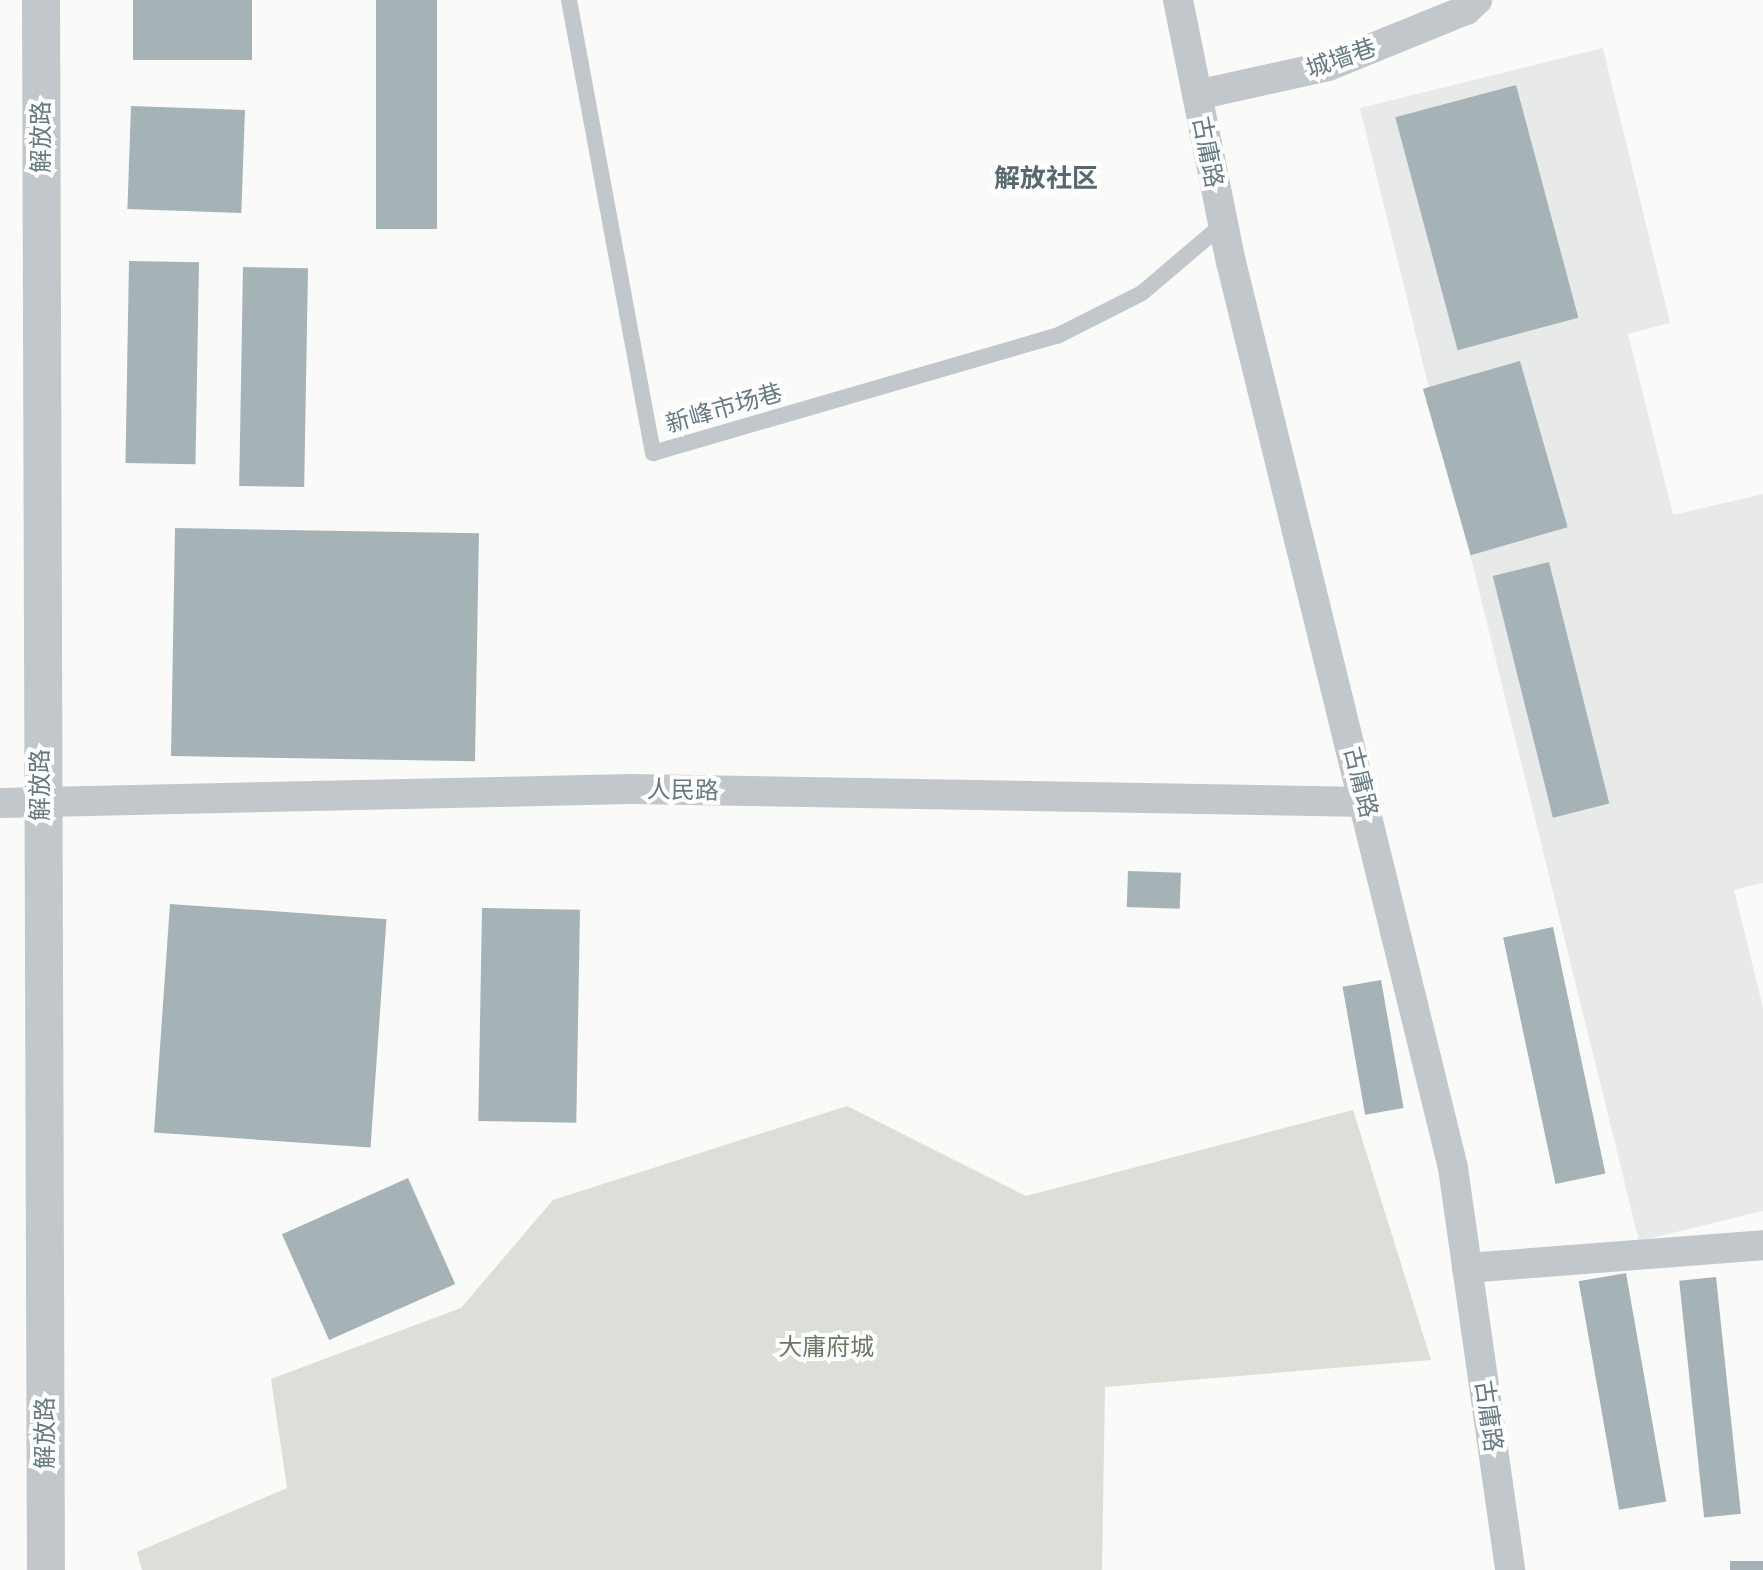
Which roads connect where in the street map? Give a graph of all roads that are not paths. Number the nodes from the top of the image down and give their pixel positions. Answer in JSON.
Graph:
{"nodes":[{"id":1,"x":41,"y":0,"type":"edge"},
{"id":2,"x":569,"y":0,"type":"edge"},
{"id":3,"x":1178,"y":0,"type":"edge"},
{"id":4,"x":1477,"y":0,"type":"edge"},
{"id":5,"x":1197,"y":95,"type":"junction"},
{"id":6,"x":1223,"y":224,"type":"junction"},
{"id":7,"x":40,"y":801,"type":"junction"},
{"id":8,"x":1366,"y":802,"type":"junction"},
{"id":9,"x":0,"y":803,"type":"edge"},
{"id":10,"x":1763,"y":1245,"type":"edge"},
{"id":11,"x":1467,"y":1268,"type":"junction"},
{"id":12,"x":46,"y":1570,"type":"edge"},
{"id":13,"x":1510,"y":1570,"type":"edge"}],
"edges":[{"from":1,"to":7,"type":"street","name":"解放路"},
{"from":2,"to":6,"type":"lane","name":"新峰市场巷"},
{"from":3,"to":5,"type":"street","name":"古庸路"},
{"from":4,"to":5,"type":"street","name":"城墙巷"},
{"from":5,"to":6,"type":"street","name":"古庸路"},
{"from":6,"to":8,"type":"street","name":"古庸路"},
{"from":7,"to":8,"type":"street","name":"人民路"},
{"from":7,"to":9,"type":"street","name":"人民路"},
{"from":7,"to":12,"type":"street","name":"解放路"},
{"from":8,"to":11,"type":"street","name":"古庸路"},
{"from":10,"to":11,"type":"street"},
{"from":11,"to":13,"type":"street","name":"古庸路"}]}
